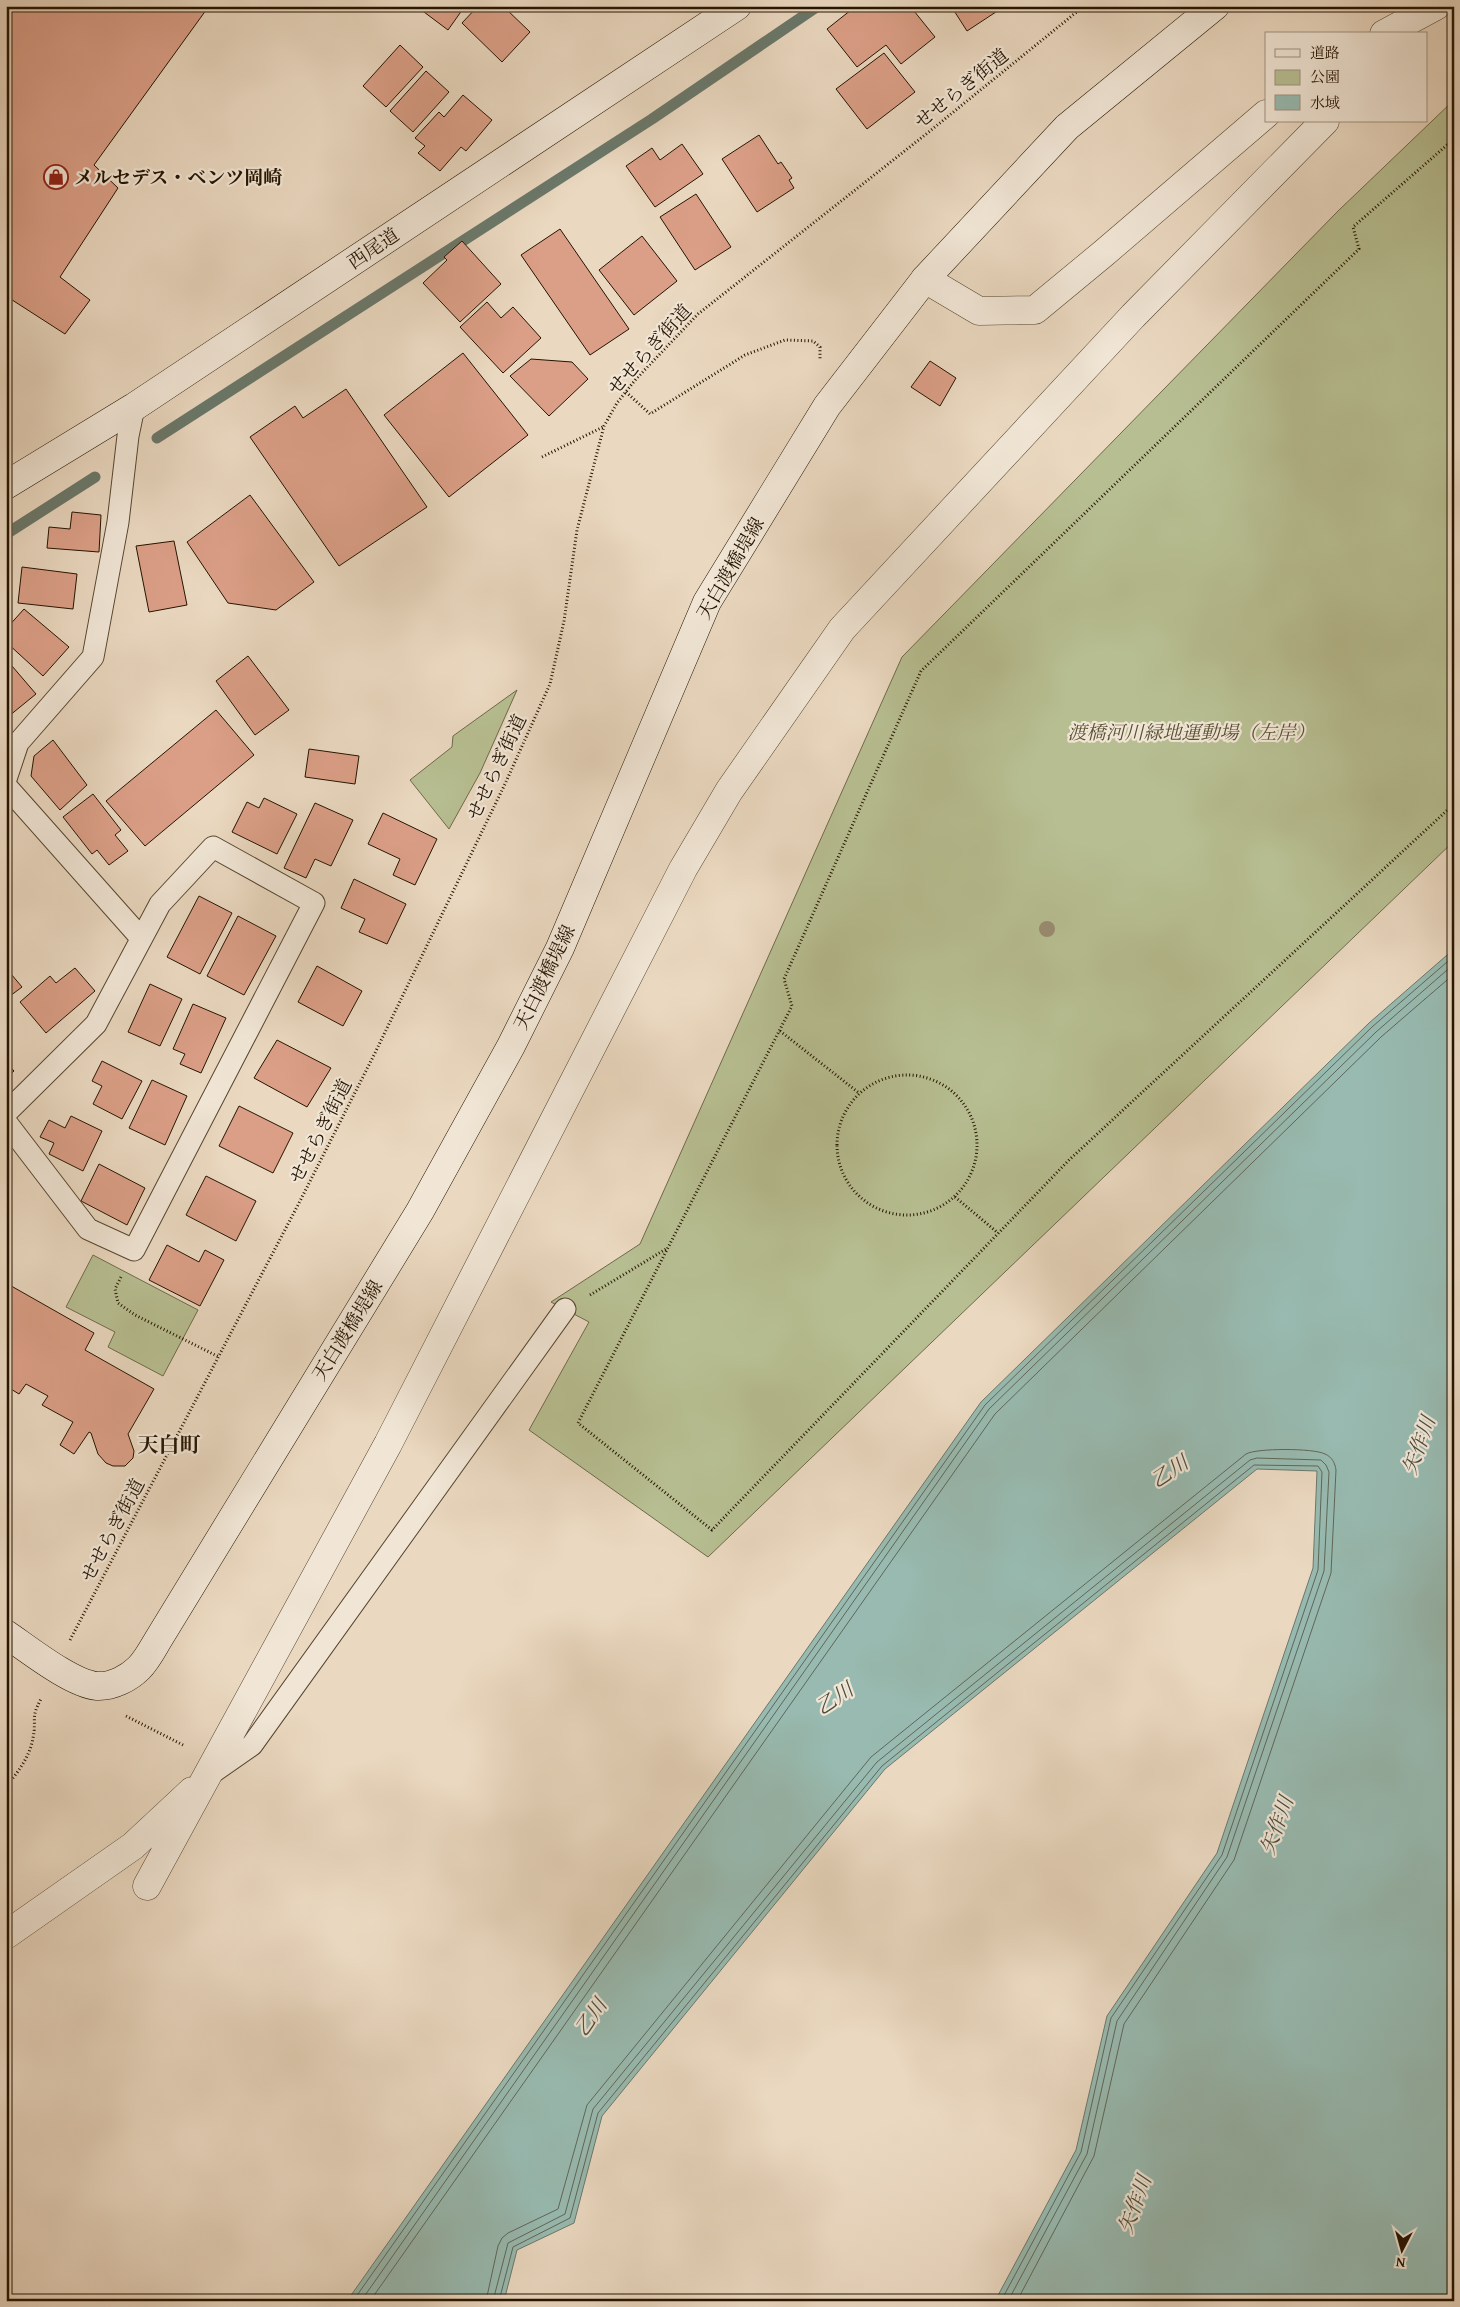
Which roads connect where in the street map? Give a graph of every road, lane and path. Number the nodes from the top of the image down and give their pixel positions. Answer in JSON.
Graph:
{"nodes":[{"id":1,"x":737,"y":6,"type":"edge"},
{"id":2,"x":1084,"y":6,"type":"edge"},
{"id":3,"x":1215,"y":6,"type":"edge"},
{"id":4,"x":1420,"y":18,"type":"edge"},
{"id":5,"x":1388,"y":32,"type":"edge"},
{"id":6,"x":1265,"y":115,"type":"edge"},
{"id":7,"x":1324,"y":122,"type":"edge"},
{"id":8,"x":1454,"y":143,"type":"edge"},
{"id":9,"x":925,"y":279,"type":"junction"},
{"id":10,"x":841,"y":388,"type":"junction"},
{"id":11,"x":626,"y":392,"type":"junction"},
{"id":12,"x":134,"y":407,"type":"junction"},
{"id":13,"x":604,"y":426,"type":"junction"},
{"id":14,"x":542,"y":457,"type":"dead end"},
{"id":15,"x":6,"y":486,"type":"edge"},
{"id":16,"x":6,"y":779,"type":"edge"},
{"id":17,"x":6,"y":786,"type":"edge"},
{"id":18,"x":1454,"y":804,"type":"edge"},
{"id":19,"x":141,"y":938,"type":"junction"},
{"id":20,"x":780,"y":1031,"type":"junction"},
{"id":21,"x":859,"y":1094,"type":"junction"},
{"id":22,"x":6,"y":1113,"type":"edge"},
{"id":23,"x":6,"y":1122,"type":"edge"},
{"id":24,"x":955,"y":1197,"type":"junction"},
{"id":25,"x":998,"y":1233,"type":"junction"},
{"id":26,"x":667,"y":1249,"type":"junction"},
{"id":27,"x":134,"y":1250,"type":"junction"},
{"id":28,"x":565,"y":1309,"type":"joint"},
{"id":29,"x":219,"y":1357,"type":"junction"},
{"id":30,"x":6,"y":1634,"type":"edge"},
{"id":31,"x":56,"y":1667,"type":"junction"},
{"id":32,"x":136,"y":1720,"type":"dead end"},
{"id":33,"x":191,"y":1749,"type":"dead end"},
{"id":34,"x":209,"y":1775,"type":"junction"},
{"id":35,"x":6,"y":1786,"type":"edge"},
{"id":36,"x":147,"y":1886,"type":"dead end"},
{"id":37,"x":6,"y":1935,"type":"edge"}],
"edges":[{"from":1,"to":12,"type":"street","name":"西尾道"},
{"from":2,"to":11,"type":"path","name":"せせらぎ街道"},
{"from":3,"to":9,"type":"street","name":"天白渡橋堤線"},
{"from":4,"to":5,"type":"street"},
{"from":6,"to":9,"type":"street"},
{"from":7,"to":34,"type":"street"},
{"from":8,"to":20,"type":"path"},
{"from":9,"to":10,"type":"street","name":"天白渡橋堤線"},
{"from":10,"to":11,"type":"path"},
{"from":10,"to":31,"type":"street","name":"天白渡橋堤線"},
{"from":11,"to":13,"type":"path","name":"せせらぎ街道"},
{"from":12,"to":15,"type":"street","name":"西尾道"},
{"from":12,"to":16,"type":"lane"},
{"from":13,"to":14,"type":"path"},
{"from":13,"to":29,"type":"path","name":"せせらぎ街道"},
{"from":17,"to":19,"type":"lane"},
{"from":18,"to":25,"type":"path"},
{"from":19,"to":22,"type":"lane"},
{"from":19,"to":27,"type":"lane"},
{"from":20,"to":21,"type":"path"},
{"from":20,"to":26,"type":"path"},
{"from":21,"to":24,"type":"path"},
{"from":21,"to":24,"type":"path"},
{"from":23,"to":27,"type":"lane"},
{"from":24,"to":25,"type":"path"},
{"from":25,"to":26,"type":"path"},
{"from":26,"to":28,"type":"path"},
{"from":27,"to":29,"type":"path"},
{"from":28,"to":34,"type":"lane"},
{"from":29,"to":31,"type":"path","name":"せせらぎ街道"},
{"from":30,"to":31,"type":"street"},
{"from":31,"to":35,"type":"path","name":"せせらぎ街道"},
{"from":32,"to":33,"type":"path"},
{"from":34,"to":36,"type":"street"},
{"from":34,"to":37,"type":"street"}]}
